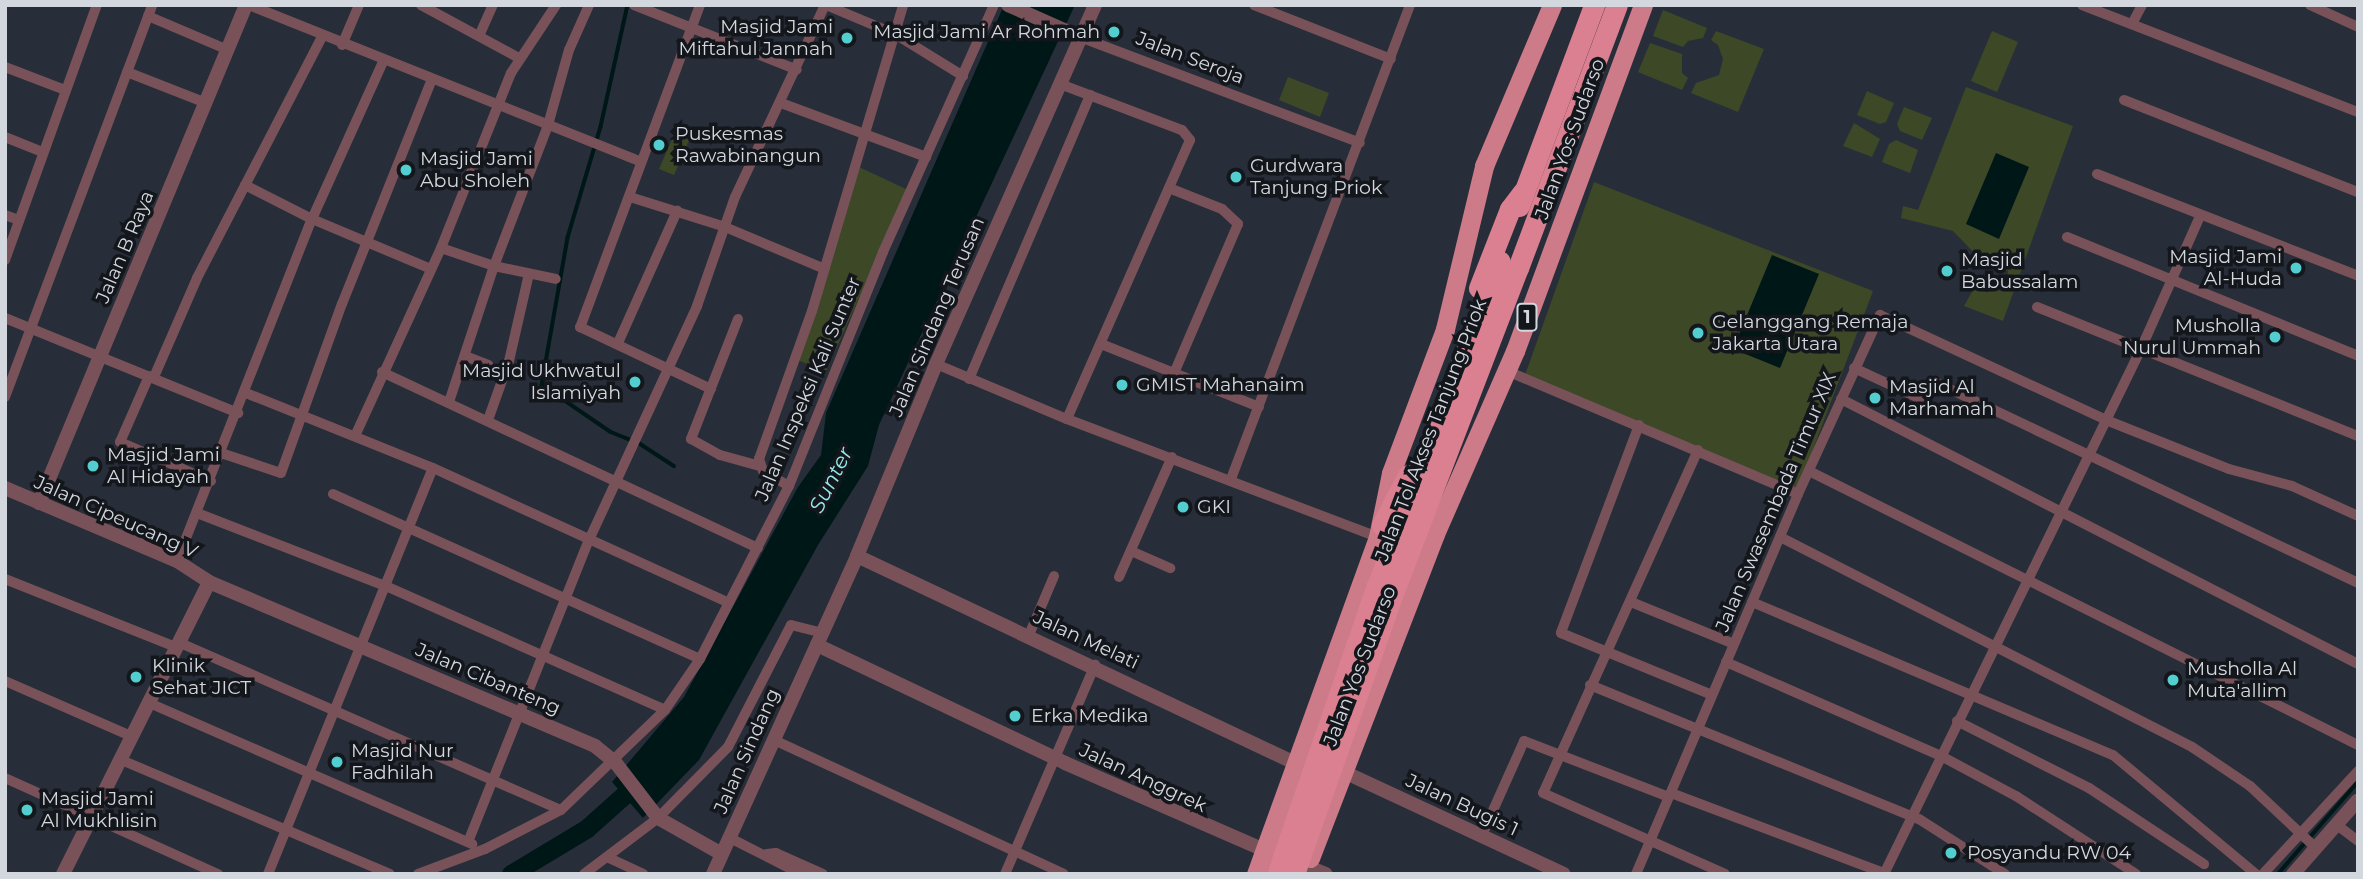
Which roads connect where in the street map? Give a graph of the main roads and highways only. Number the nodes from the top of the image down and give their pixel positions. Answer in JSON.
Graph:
{"nodes":[{"id":1,"x":1552,"y":5,"type":"edge"},
{"id":2,"x":1594,"y":5,"type":"edge"},
{"id":3,"x":1617,"y":5,"type":"edge"},
{"id":4,"x":1643,"y":5,"type":"edge"},
{"id":5,"x":1503,"y":262,"type":"junction"},
{"id":6,"x":1380,"y":531,"type":"junction"},
{"id":7,"x":1354,"y":603,"type":"junction"},
{"id":8,"x":1400,"y":625,"type":"junction"},
{"id":9,"x":1339,"y":648,"type":"junction"},
{"id":10,"x":1384,"y":667,"type":"junction"},
{"id":11,"x":1308,"y":872,"type":"edge"},
{"id":12,"x":1256,"y":874,"type":"edge"},
{"id":13,"x":1277,"y":874,"type":"edge"}],
"edges":[{"from":1,"to":6,"type":"highway","name":"Jalan Yos Sudarso"},
{"from":2,"to":5,"type":"highway","name":"Jalan Tol Akses Tanjung Priok","number":"1"},
{"from":3,"to":5,"type":"highway","name":"Jalan Tol Akses Tanjung Priok","number":"1"},
{"from":4,"to":8,"type":"highway","name":"Jalan Yos Sudarso","number":"1"},
{"from":5,"to":6,"type":"highway"},
{"from":5,"to":11,"type":"highway","name":"Jalan Tol Akses Tanjung Priok","number":"1","bridge":true},
{"from":5,"to":13,"type":"highway","name":"Jalan Tol Akses Tanjung Priok","number":"1","bridge":true},
{"from":6,"to":7,"type":"highway","name":"Jalan Yos Sudarso"},
{"from":7,"to":8,"type":"highway"},
{"from":7,"to":9,"type":"highway","name":"Jalan Yos Sudarso"},
{"from":8,"to":10,"type":"highway","name":"Jalan Yos Sudarso","number":"1"},
{"from":9,"to":10,"type":"highway"},
{"from":9,"to":12,"type":"highway","name":"Jalan Yos Sudarso"},
{"from":10,"to":11,"type":"highway","name":"Jalan Yos Sudarso","number":"1"}]}
